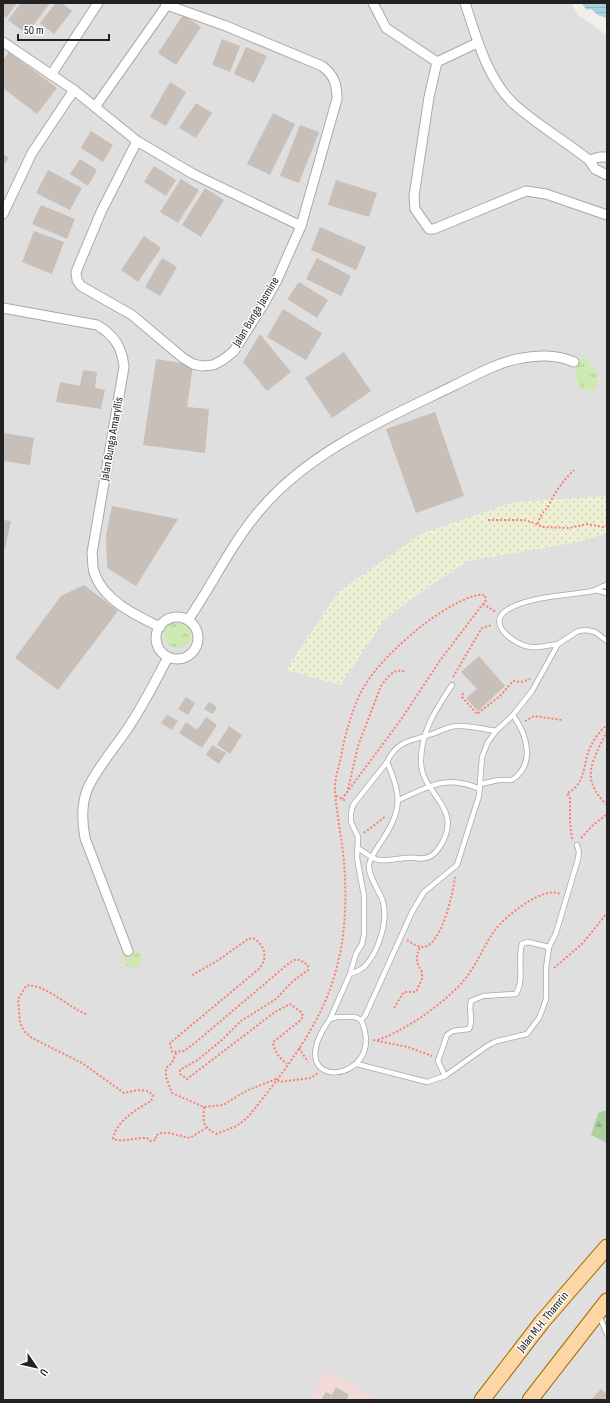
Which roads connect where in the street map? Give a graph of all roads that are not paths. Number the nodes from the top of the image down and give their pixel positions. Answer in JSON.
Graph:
{"nodes":[{"id":1,"x":98,"y":3,"type":"edge"},
{"id":2,"x":373,"y":3,"type":"edge"},
{"id":3,"x":465,"y":3,"type":"edge"},
{"id":4,"x":166,"y":4,"type":"edge"},
{"id":5,"x":3,"y":42,"type":"edge"},
{"id":6,"x":477,"y":43,"type":"junction"},
{"id":7,"x":437,"y":62,"type":"junction"},
{"id":8,"x":51,"y":75,"type":"junction"},
{"id":9,"x":74,"y":90,"type":"junction"},
{"id":10,"x":95,"y":107,"type":"junction"},
{"id":11,"x":137,"y":141,"type":"junction"},
{"id":12,"x":607,"y":157,"type":"edge"},
{"id":13,"x":589,"y":160,"type":"junction"},
{"id":14,"x":607,"y":175,"type":"edge"},
{"id":15,"x":3,"y":214,"type":"edge"},
{"id":16,"x":607,"y":216,"type":"edge"},
{"id":17,"x":301,"y":226,"type":"junction"},
{"id":18,"x":3,"y":308,"type":"edge"},
{"id":19,"x":574,"y":362,"type":"dead end"},
{"id":20,"x":607,"y":585,"type":"edge"},
{"id":21,"x":595,"y":590,"type":"junction"},
{"id":22,"x":607,"y":593,"type":"edge"},
{"id":23,"x":188,"y":620,"type":"junction"},
{"id":24,"x":160,"y":626,"type":"junction"},
{"id":25,"x":607,"y":641,"type":"edge"},
{"id":26,"x":558,"y":644,"type":"junction"},
{"id":27,"x":168,"y":657,"type":"junction"},
{"id":28,"x":452,"y":685,"type":"road end"},
{"id":29,"x":513,"y":715,"type":"junction"},
{"id":30,"x":496,"y":731,"type":"junction"},
{"id":31,"x":425,"y":735,"type":"junction"},
{"id":32,"x":387,"y":762,"type":"junction"},
{"id":33,"x":480,"y":784,"type":"junction"},
{"id":34,"x":428,"y":785,"type":"junction"},
{"id":35,"x":480,"y":790,"type":"junction"},
{"id":36,"x":399,"y":802,"type":"junction"},
{"id":37,"x":577,"y":846,"type":"road end"},
{"id":38,"x":358,"y":848,"type":"junction"},
{"id":39,"x":373,"y":857,"type":"junction"},
{"id":40,"x":549,"y":947,"type":"junction"},
{"id":41,"x":128,"y":951,"type":"dead end"},
{"id":42,"x":350,"y":974,"type":"junction"},
{"id":43,"x":330,"y":1019,"type":"junction"},
{"id":44,"x":361,"y":1020,"type":"junction"},
{"id":45,"x":357,"y":1064,"type":"junction"},
{"id":46,"x":445,"y":1076,"type":"junction"},
{"id":47,"x":607,"y":1248,"type":"edge"},
{"id":48,"x":607,"y":1289,"type":"edge"},
{"id":49,"x":602,"y":1306,"type":"edge"},
{"id":50,"x":607,"y":1334,"type":"edge"},
{"id":51,"x":482,"y":1400,"type":"edge"},
{"id":52,"x":530,"y":1400,"type":"edge"}],
"edges":[{"from":1,"to":8,"type":"street"},
{"from":2,"to":7,"type":"street"},
{"from":3,"to":6,"type":"street"},
{"from":4,"to":10,"type":"street"},
{"from":4,"to":17,"type":"street","name":"Jalan Bunga Jasmine"},
{"from":5,"to":8,"type":"street"},
{"from":6,"to":7,"type":"street"},
{"from":6,"to":13,"type":"street"},
{"from":7,"to":16,"type":"street"},
{"from":8,"to":9,"type":"street"},
{"from":9,"to":10,"type":"street"},
{"from":9,"to":15,"type":"street"},
{"from":10,"to":11,"type":"street"},
{"from":11,"to":17,"type":"street"},
{"from":11,"to":17,"type":"street","name":"Jalan Bunga Jasmine"},
{"from":12,"to":13,"type":"street"},
{"from":13,"to":14,"type":"street"},
{"from":18,"to":24,"type":"street","name":"Jalan Bunga Amaryllis"},
{"from":19,"to":23,"type":"street"},
{"from":20,"to":21,"type":"lane"},
{"from":21,"to":22,"type":"lane"},
{"from":21,"to":26,"type":"lane"},
{"from":23,"to":24,"type":"street"},
{"from":23,"to":27,"type":"street"},
{"from":24,"to":27,"type":"street"},
{"from":25,"to":26,"type":"lane"},
{"from":26,"to":29,"type":"lane"},
{"from":27,"to":41,"type":"street"},
{"from":28,"to":31,"type":"lane"},
{"from":29,"to":30,"type":"lane"},
{"from":29,"to":33,"type":"lane"},
{"from":30,"to":31,"type":"lane"},
{"from":30,"to":33,"type":"lane"},
{"from":31,"to":32,"type":"lane"},
{"from":31,"to":34,"type":"lane"},
{"from":32,"to":36,"type":"lane"},
{"from":32,"to":38,"type":"lane"},
{"from":33,"to":35,"type":"lane"},
{"from":34,"to":35,"type":"lane"},
{"from":34,"to":36,"type":"lane"},
{"from":34,"to":39,"type":"lane"},
{"from":35,"to":44,"type":"lane"},
{"from":36,"to":39,"type":"lane"},
{"from":37,"to":40,"type":"lane"},
{"from":38,"to":39,"type":"lane"},
{"from":38,"to":42,"type":"lane"},
{"from":39,"to":42,"type":"lane"},
{"from":40,"to":46,"type":"lane"},
{"from":40,"to":46,"type":"lane"},
{"from":42,"to":43,"type":"lane"},
{"from":43,"to":44,"type":"lane"},
{"from":43,"to":45,"type":"lane"},
{"from":44,"to":45,"type":"lane"},
{"from":45,"to":46,"type":"lane"},
{"from":47,"to":51,"type":"main road","name":"Jalan M.H. Thamrin"},
{"from":48,"to":49,"type":"main road"},
{"from":49,"to":50,"type":"lane"},
{"from":49,"to":52,"type":"main road"}]}
